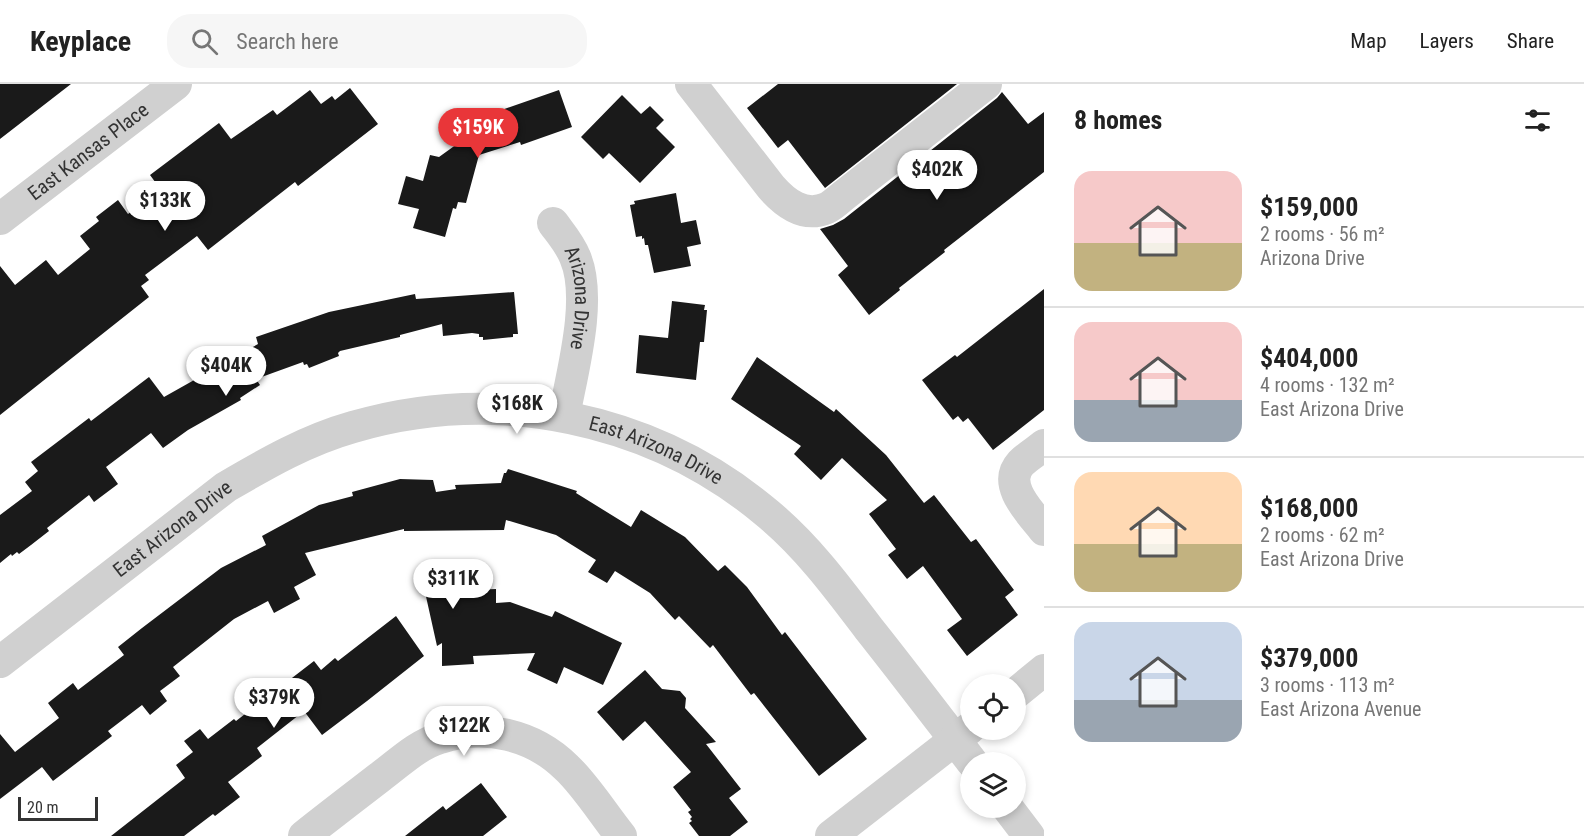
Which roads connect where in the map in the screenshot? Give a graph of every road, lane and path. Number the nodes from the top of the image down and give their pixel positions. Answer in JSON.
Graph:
{"nodes":[{"id":1,"x":176,"y":84,"type":"edge"},
{"id":2,"x":691,"y":84,"type":"edge"},
{"id":3,"x":986,"y":84,"type":"edge"},
{"id":4,"x":0,"y":219,"type":"edge"},
{"id":5,"x":553,"y":223,"type":"dead end"},
{"id":6,"x":564,"y":416,"type":"junction"},
{"id":7,"x":1044,"y":445,"type":"edge"},
{"id":8,"x":1044,"y":530,"type":"edge"},
{"id":9,"x":0,"y":662,"type":"edge"},
{"id":10,"x":1044,"y":670,"type":"edge"},
{"id":11,"x":1026,"y":685,"type":"edge"},
{"id":12,"x":966,"y":743,"type":"edge"},
{"id":13,"x":1015,"y":818,"type":"edge"},
{"id":14,"x":304,"y":836,"type":"edge"},
{"id":15,"x":621,"y":836,"type":"edge"},
{"id":16,"x":831,"y":836,"type":"edge"},
{"id":17,"x":1029,"y":836,"type":"edge"}],
"edges":[{"from":1,"to":4,"type":"street","name":"East Kansas Place"},
{"from":2,"to":3,"type":"street"},
{"from":5,"to":6,"type":"street","name":"Arizona Drive"},
{"from":6,"to":9,"type":"street","name":"East Arizona Drive"},
{"from":6,"to":12,"type":"street","name":"East Arizona Drive"},
{"from":7,"to":8,"type":"street"},
{"from":10,"to":11,"type":"street"},
{"from":12,"to":16,"type":"street"},
{"from":13,"to":17,"type":"street"},
{"from":14,"to":15,"type":"street"}]}
